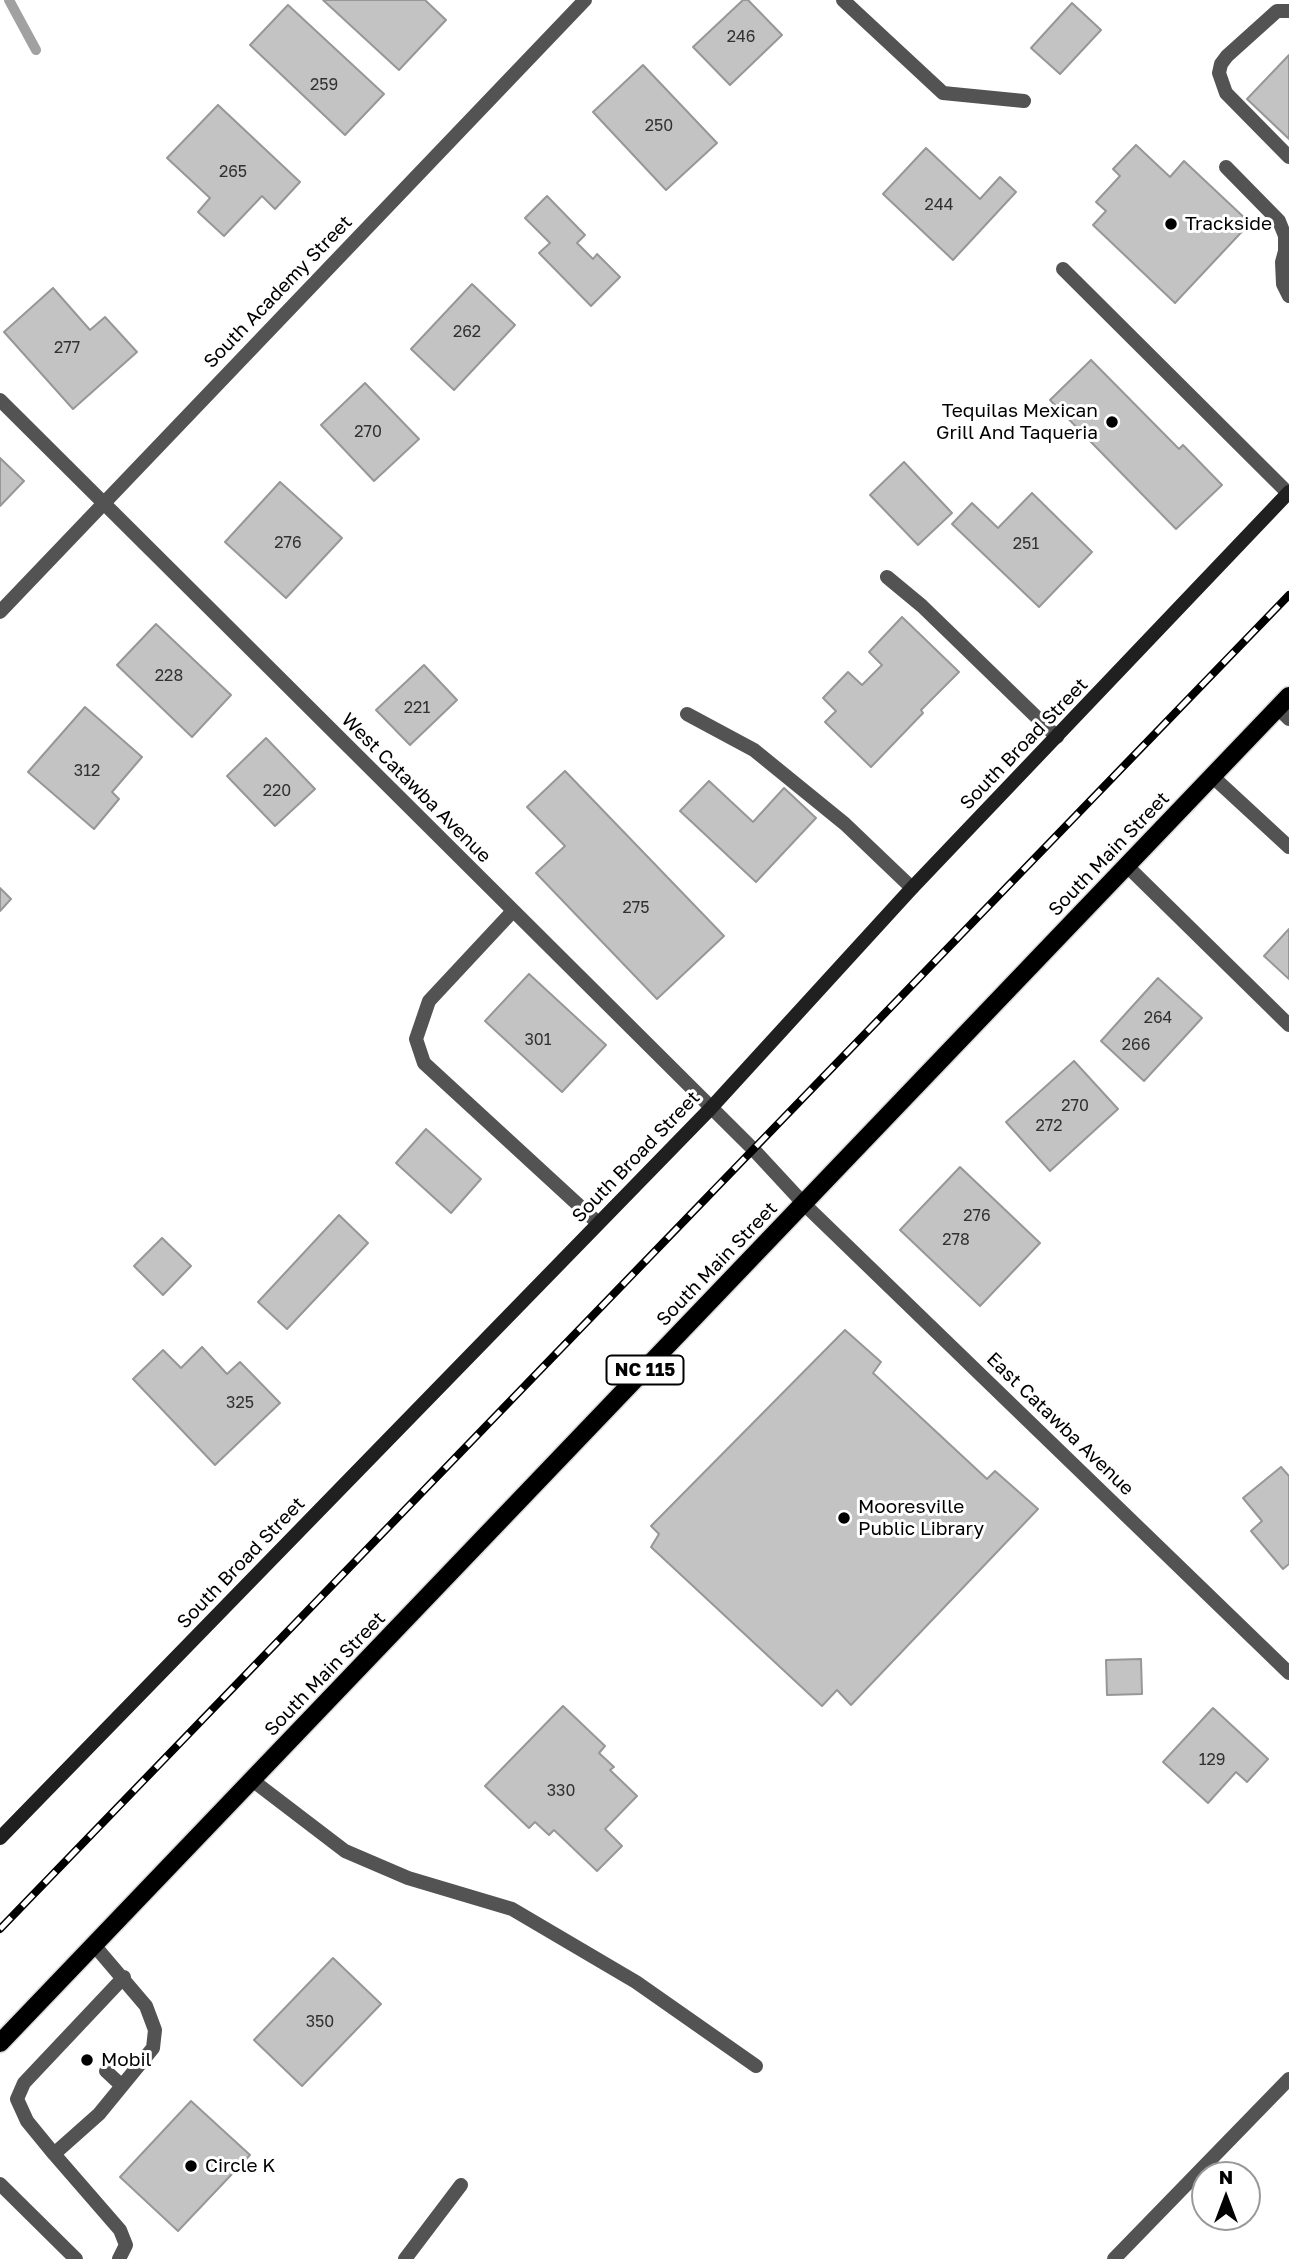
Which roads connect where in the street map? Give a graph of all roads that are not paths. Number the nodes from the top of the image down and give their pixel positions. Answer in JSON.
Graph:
{"nodes":[{"id":1,"x":585,"y":0,"type":"edge"},
{"id":2,"x":843,"y":0,"type":"edge"},
{"id":3,"x":1289,"y":11,"type":"edge"},
{"id":4,"x":1024,"y":101,"type":"dead end"},
{"id":5,"x":1289,"y":157,"type":"edge"},
{"id":6,"x":1226,"y":167,"type":"dead end"},
{"id":7,"x":1063,"y":269,"type":"dead end"},
{"id":8,"x":1289,"y":296,"type":"edge"},
{"id":9,"x":0,"y":400,"type":"edge"},
{"id":10,"x":1289,"y":492,"type":"edge"},
{"id":11,"x":104,"y":503,"type":"junction"},
{"id":12,"x":887,"y":577,"type":"dead end"},
{"id":13,"x":0,"y":612,"type":"edge"},
{"id":14,"x":1285,"y":708,"type":"edge"},
{"id":15,"x":687,"y":714,"type":"dead end"},
{"id":16,"x":1057,"y":737,"type":"junction"},
{"id":17,"x":1212,"y":776,"type":"junction"},
{"id":18,"x":1289,"y":847,"type":"edge"},
{"id":19,"x":1127,"y":866,"type":"junction"},
{"id":20,"x":912,"y":888,"type":"junction"},
{"id":21,"x":512,"y":912,"type":"junction"},
{"id":22,"x":1289,"y":1025,"type":"edge"},
{"id":23,"x":709,"y":1109,"type":"junction"},
{"id":24,"x":804,"y":1204,"type":"junction"},
{"id":25,"x":598,"y":1223,"type":"junction"},
{"id":26,"x":1289,"y":1673,"type":"edge"},
{"id":27,"x":252,"y":1780,"type":"junction"},
{"id":28,"x":0,"y":1838,"type":"edge"},
{"id":29,"x":94,"y":1945,"type":"junction"},
{"id":30,"x":124,"y":1977,"type":"junction"},
{"id":31,"x":0,"y":2043,"type":"edge"},
{"id":32,"x":756,"y":2066,"type":"dead end"},
{"id":33,"x":106,"y":2071,"type":"dead end"},
{"id":34,"x":1289,"y":2079,"type":"edge"},
{"id":35,"x":122,"y":2086,"type":"junction"},
{"id":36,"x":54,"y":2154,"type":"junction"},
{"id":37,"x":0,"y":2184,"type":"edge"},
{"id":38,"x":461,"y":2185,"type":"dead end"},
{"id":39,"x":76,"y":2259,"type":"edge"},
{"id":40,"x":120,"y":2259,"type":"edge"},
{"id":41,"x":405,"y":2259,"type":"edge"},
{"id":42,"x":1114,"y":2259,"type":"edge"}],
"edges":[{"from":1,"to":11,"type":"street","name":"South Academy Street"},
{"from":2,"to":4,"type":"street"},
{"from":3,"to":5,"type":"street"},
{"from":6,"to":8,"type":"street"},
{"from":7,"to":10,"type":"street"},
{"from":9,"to":11,"type":"street","name":"West Catawba Avenue"},
{"from":10,"to":16,"type":"street","name":"South Broad Street"},
{"from":11,"to":13,"type":"street","name":"South Academy Street"},
{"from":11,"to":21,"type":"street","name":"West Catawba Avenue"},
{"from":12,"to":16,"type":"street"},
{"from":14,"to":17,"type":"main road","name":"South Main Street","number":"NC 115"},
{"from":15,"to":20,"type":"street"},
{"from":16,"to":20,"type":"street","name":"South Broad Street"},
{"from":17,"to":18,"type":"street"},
{"from":17,"to":19,"type":"main road","name":"South Main Street","number":"NC 115"},
{"from":19,"to":22,"type":"street"},
{"from":19,"to":24,"type":"main road","name":"South Main Street","number":"NC 115"},
{"from":20,"to":23,"type":"street","name":"South Broad Street"},
{"from":21,"to":23,"type":"street","name":"West Catawba Avenue"},
{"from":21,"to":25,"type":"street"},
{"from":23,"to":24,"type":"street","name":"West Catawba Avenue"},
{"from":23,"to":25,"type":"street","name":"South Broad Street"},
{"from":24,"to":26,"type":"street","name":"East Catawba Avenue"},
{"from":24,"to":27,"type":"main road","name":"South Main Street","number":"NC 115"},
{"from":25,"to":28,"type":"street","name":"South Broad Street"},
{"from":27,"to":29,"type":"main road","name":"South Main Street","number":"NC 115"},
{"from":27,"to":32,"type":"street"},
{"from":29,"to":30,"type":"street"},
{"from":29,"to":31,"type":"main road","name":"South Main Street","number":"NC 115"},
{"from":30,"to":35,"type":"street"},
{"from":30,"to":36,"type":"street"},
{"from":33,"to":35,"type":"street"},
{"from":34,"to":42,"type":"street"},
{"from":35,"to":36,"type":"street"},
{"from":36,"to":40,"type":"street"},
{"from":37,"to":39,"type":"street"},
{"from":38,"to":41,"type":"street"}]}
